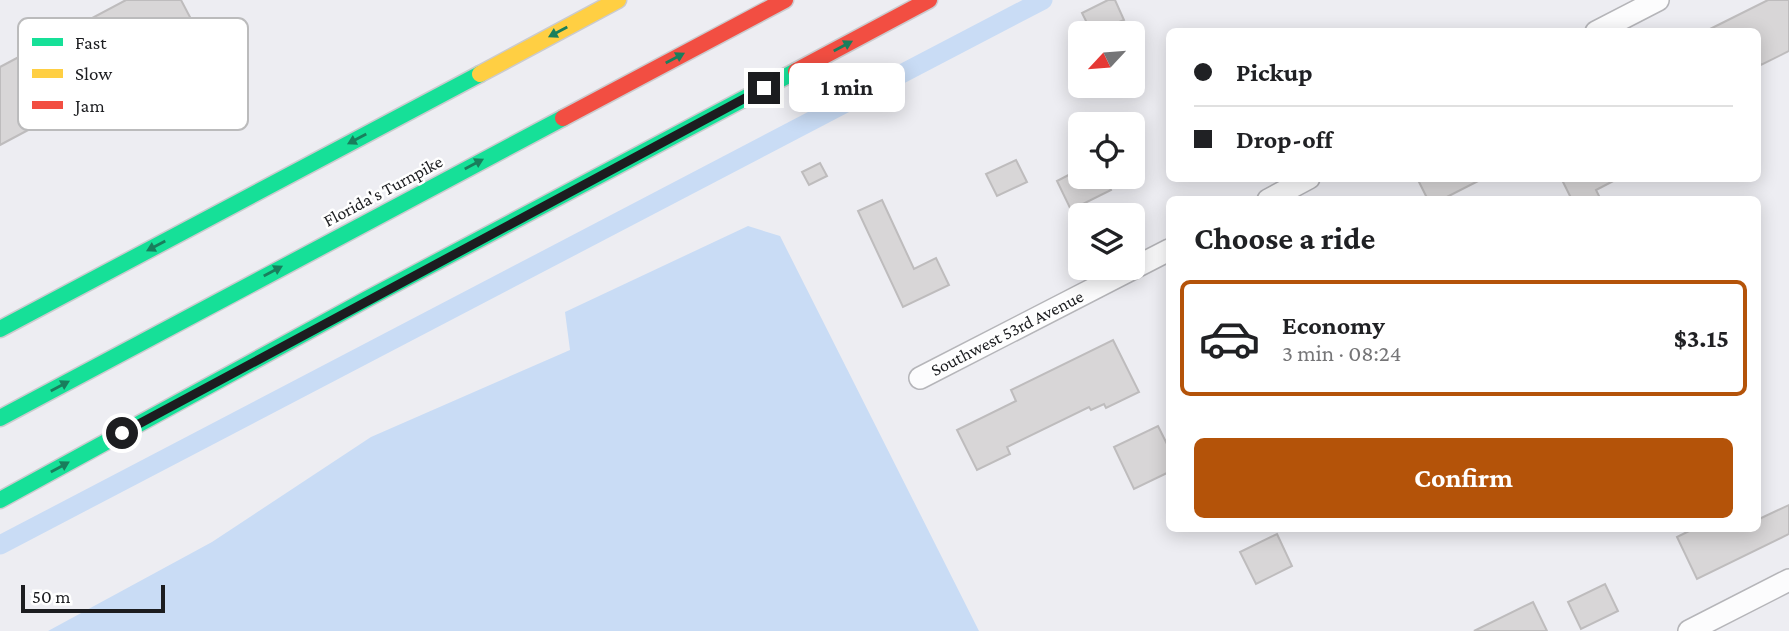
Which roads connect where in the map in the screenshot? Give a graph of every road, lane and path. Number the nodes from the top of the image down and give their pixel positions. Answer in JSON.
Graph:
{"nodes":[{"id":1,"x":618,"y":0,"type":"edge"},
{"id":2,"x":785,"y":0,"type":"edge"},
{"id":3,"x":929,"y":0,"type":"edge"},
{"id":4,"x":1658,"y":0,"type":"edge"},
{"id":5,"x":1604,"y":28,"type":"edge"},
{"id":6,"x":1302,"y":182,"type":"edge"},
{"id":7,"x":1275,"y":196,"type":"edge"},
{"id":8,"x":1166,"y":252,"type":"edge"},
{"id":9,"x":0,"y":329,"type":"edge"},
{"id":10,"x":920,"y":377,"type":"dead end"},
{"id":11,"x":0,"y":418,"type":"edge"},
{"id":12,"x":0,"y":500,"type":"edge"},
{"id":13,"x":1789,"y":580,"type":"edge"},
{"id":14,"x":1689,"y":631,"type":"edge"}],
"edges":[{"from":1,"to":9,"type":"highway","one_way":true},
{"from":11,"to":2,"type":"highway","name":"Florida's Turnpike","one_way":true},
{"from":12,"to":3,"type":"highway","one_way":true},
{"from":4,"to":5,"type":"street"},
{"from":6,"to":7,"type":"street"},
{"from":8,"to":10,"type":"street","name":"Southwest 53rd Avenue"},
{"from":13,"to":14,"type":"street"}]}
